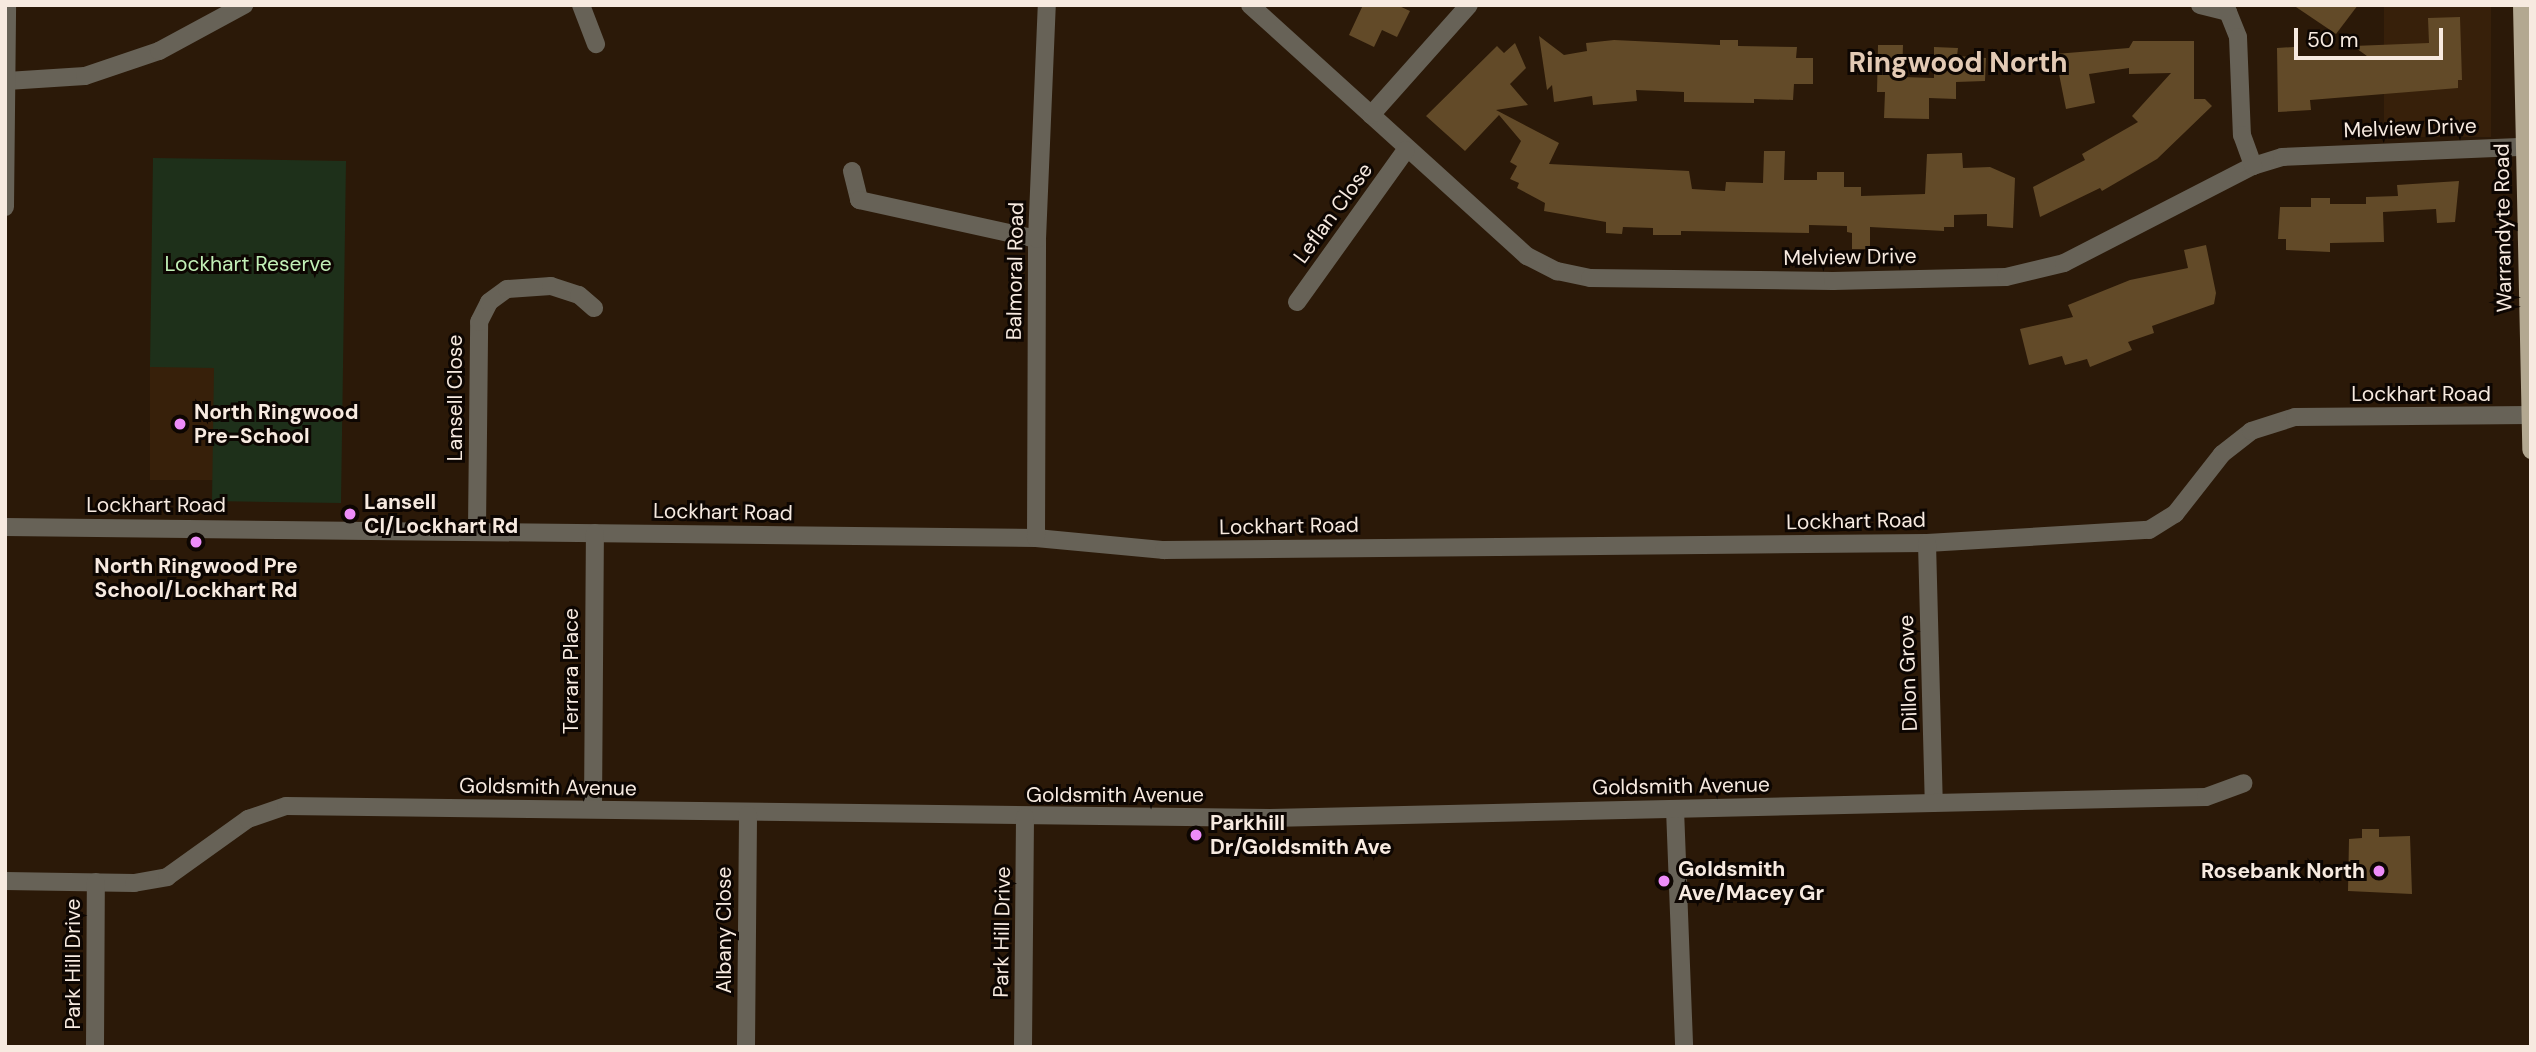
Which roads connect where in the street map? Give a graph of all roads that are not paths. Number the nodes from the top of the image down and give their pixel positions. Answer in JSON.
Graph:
{"nodes":[{"id":1,"x":7,"y":5,"type":"edge"},
{"id":2,"x":244,"y":5,"type":"edge"},
{"id":3,"x":581,"y":5,"type":"edge"},
{"id":4,"x":1047,"y":5,"type":"edge"},
{"id":5,"x":1250,"y":5,"type":"edge"},
{"id":6,"x":1469,"y":5,"type":"edge"},
{"id":7,"x":2200,"y":5,"type":"edge"},
{"id":8,"x":2522,"y":5,"type":"edge"},
{"id":9,"x":596,"y":44,"type":"dead end"},
{"id":10,"x":2527,"y":49,"type":"edge"},
{"id":11,"x":7,"y":81,"type":"edge"},
{"id":12,"x":1371,"y":115,"type":"junction"},
{"id":13,"x":2525,"y":147,"type":"junction"},
{"id":14,"x":1406,"y":150,"type":"junction"},
{"id":15,"x":2253,"y":166,"type":"junction"},
{"id":16,"x":852,"y":171,"type":"dead end"},
{"id":17,"x":5,"y":207,"type":"edge"},
{"id":18,"x":1037,"y":239,"type":"junction"},
{"id":19,"x":2529,"y":283,"type":"edge"},
{"id":20,"x":1297,"y":302,"type":"dead end"},
{"id":21,"x":594,"y":308,"type":"dead end"},
{"id":22,"x":2530,"y":415,"type":"edge"},
{"id":23,"x":2531,"y":450,"type":"edge"},
{"id":24,"x":5,"y":527,"type":"edge"},
{"id":25,"x":477,"y":529,"type":"junction"},
{"id":26,"x":595,"y":533,"type":"junction"},
{"id":27,"x":1036,"y":538,"type":"junction"},
{"id":28,"x":1927,"y":543,"type":"junction"},
{"id":29,"x":2244,"y":783,"type":"dead end"},
{"id":30,"x":1934,"y":803,"type":"junction"},
{"id":31,"x":593,"y":809,"type":"junction"},
{"id":32,"x":1675,"y":809,"type":"junction"},
{"id":33,"x":748,"y":814,"type":"junction"},
{"id":34,"x":1025,"y":817,"type":"junction"},
{"id":35,"x":5,"y":881,"type":"edge"},
{"id":36,"x":96,"y":882,"type":"junction"},
{"id":37,"x":95,"y":1047,"type":"edge"},
{"id":38,"x":746,"y":1047,"type":"edge"},
{"id":39,"x":1023,"y":1047,"type":"edge"},
{"id":40,"x":1684,"y":1047,"type":"edge"}],
"edges":[{"from":1,"to":11,"type":"street"},
{"from":2,"to":11,"type":"street"},
{"from":3,"to":9,"type":"street"},
{"from":4,"to":18,"type":"street","name":"Balmoral Road"},
{"from":5,"to":12,"type":"street","name":"Melview Drive"},
{"from":6,"to":12,"type":"street"},
{"from":7,"to":15,"type":"street"},
{"from":8,"to":10,"type":"main road","name":"Warrandyte Road"},
{"from":10,"to":13,"type":"main road","name":"Warrandyte Road"},
{"from":11,"to":17,"type":"street"},
{"from":12,"to":14,"type":"street","name":"Melview Drive"},
{"from":13,"to":15,"type":"street","name":"Melview Drive"},
{"from":13,"to":19,"type":"main road","name":"Warrandyte Road"},
{"from":14,"to":15,"type":"street","name":"Melview Drive"},
{"from":14,"to":20,"type":"street","name":"Leflan Close"},
{"from":16,"to":18,"type":"street"},
{"from":18,"to":27,"type":"street","name":"Balmoral Road"},
{"from":19,"to":22,"type":"main road","name":"Warrandyte Road"},
{"from":21,"to":25,"type":"street","name":"Lansell Close"},
{"from":22,"to":23,"type":"main road","name":"Warrandyte Road"},
{"from":22,"to":28,"type":"street","name":"Lockhart Road"},
{"from":24,"to":25,"type":"street","name":"Lockhart Road"},
{"from":25,"to":26,"type":"street","name":"Lockhart Road"},
{"from":26,"to":27,"type":"street","name":"Lockhart Road"},
{"from":26,"to":31,"type":"street","name":"Terrara Place"},
{"from":27,"to":28,"type":"street","name":"Lockhart Road"},
{"from":28,"to":30,"type":"street","name":"Dillon Grove"},
{"from":29,"to":30,"type":"street","name":"Goldsmith Avenue"},
{"from":30,"to":32,"type":"street","name":"Goldsmith Avenue"},
{"from":31,"to":33,"type":"street","name":"Goldsmith Avenue"},
{"from":31,"to":36,"type":"street","name":"Goldsmith Avenue"},
{"from":32,"to":34,"type":"street","name":"Goldsmith Avenue"},
{"from":32,"to":40,"type":"street"},
{"from":33,"to":34,"type":"street","name":"Goldsmith Avenue"},
{"from":33,"to":38,"type":"street","name":"Albany Close"},
{"from":34,"to":39,"type":"street","name":"Park Hill Drive"},
{"from":35,"to":36,"type":"street","name":"Goldsmith Avenue"},
{"from":36,"to":37,"type":"street","name":"Park Hill Drive"}]}
